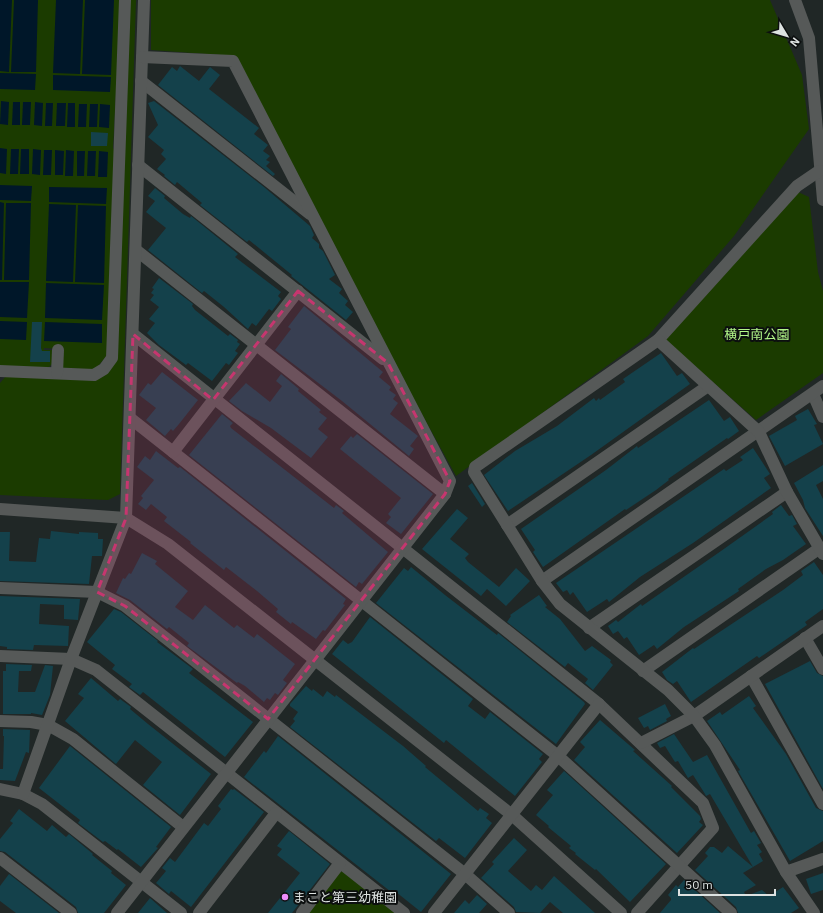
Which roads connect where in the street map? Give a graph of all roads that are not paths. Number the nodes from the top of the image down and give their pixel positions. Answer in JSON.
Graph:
{"nodes":[{"id":1,"x":125,"y":0,"type":"edge"},
{"id":2,"x":144,"y":0,"type":"edge"},
{"id":3,"x":795,"y":0,"type":"edge"},
{"id":4,"x":142,"y":57,"type":"junction"},
{"id":5,"x":141,"y":81,"type":"junction"},
{"id":6,"x":138,"y":166,"type":"junction"},
{"id":7,"x":819,"y":171,"type":"junction"},
{"id":8,"x":823,"y":200,"type":"edge"},
{"id":9,"x":313,"y":217,"type":"junction"},
{"id":10,"x":136,"y":250,"type":"junction"},
{"id":11,"x":298,"y":291,"type":"junction"},
{"id":12,"x":133,"y":334,"type":"junction"},
{"id":13,"x":658,"y":340,"type":"junction"},
{"id":14,"x":256,"y":344,"type":"junction"},
{"id":15,"x":58,"y":350,"type":"dead end"},
{"id":16,"x":388,"y":363,"type":"junction"},
{"id":17,"x":0,"y":371,"type":"edge"},
{"id":18,"x":57,"y":373,"type":"junction"},
{"id":19,"x":708,"y":386,"type":"junction"},
{"id":20,"x":823,"y":386,"type":"edge"},
{"id":21,"x":813,"y":394,"type":"junction"},
{"id":22,"x":213,"y":400,"type":"junction"},
{"id":23,"x":823,"y":417,"type":"edge"},
{"id":24,"x":130,"y":418,"type":"junction"},
{"id":25,"x":759,"y":432,"type":"junction"},
{"id":26,"x":173,"y":452,"type":"junction"},
{"id":27,"x":787,"y":492,"type":"junction"},
{"id":28,"x":446,"y":494,"type":"junction"},
{"id":29,"x":0,"y":509,"type":"edge"},
{"id":30,"x":126,"y":518,"type":"junction"},
{"id":31,"x":507,"y":525,"type":"junction"},
{"id":32,"x":402,"y":548,"type":"junction"},
{"id":33,"x":821,"y":551,"type":"edge"},
{"id":34,"x":542,"y":581,"type":"junction"},
{"id":35,"x":0,"y":588,"type":"edge"},
{"id":36,"x":97,"y":592,"type":"junction"},
{"id":37,"x":361,"y":601,"type":"junction"},
{"id":38,"x":823,"y":626,"type":"edge"},
{"id":39,"x":589,"y":628,"type":"junction"},
{"id":40,"x":805,"y":638,"type":"junction"},
{"id":41,"x":0,"y":656,"type":"edge"},
{"id":42,"x":71,"y":658,"type":"junction"},
{"id":43,"x":315,"y":660,"type":"junction"},
{"id":44,"x":823,"y":670,"type":"edge"},
{"id":45,"x":643,"y":671,"type":"junction"},
{"id":46,"x":751,"y":676,"type":"junction"},
{"id":47,"x":598,"y":704,"type":"junction"},
{"id":48,"x":694,"y":716,"type":"junction"},
{"id":49,"x":268,"y":719,"type":"junction"},
{"id":50,"x":0,"y":721,"type":"edge"},
{"id":51,"x":48,"y":725,"type":"junction"},
{"id":52,"x":641,"y":743,"type":"junction"},
{"id":53,"x":558,"y":756,"type":"junction"},
{"id":54,"x":225,"y":773,"type":"junction"},
{"id":55,"x":0,"y":789,"type":"edge"},
{"id":56,"x":23,"y":794,"type":"junction"},
{"id":57,"x":823,"y":804,"type":"edge"},
{"id":58,"x":276,"y":813,"type":"junction"},
{"id":59,"x":512,"y":815,"type":"junction"},
{"id":60,"x":183,"y":827,"type":"junction"},
{"id":61,"x":0,"y":858,"type":"edge"},
{"id":62,"x":823,"y":859,"type":"edge"},
{"id":63,"x":340,"y":863,"type":"junction"},
{"id":64,"x":679,"y":865,"type":"junction"},
{"id":65,"x":786,"y":872,"type":"junction"},
{"id":66,"x":465,"y":874,"type":"junction"},
{"id":67,"x":141,"y":881,"type":"junction"},
{"id":68,"x":71,"y":913,"type":"edge"},
{"id":69,"x":117,"y":913,"type":"edge"},
{"id":70,"x":181,"y":913,"type":"edge"},
{"id":71,"x":199,"y":913,"type":"edge"},
{"id":72,"x":302,"y":913,"type":"edge"},
{"id":73,"x":404,"y":913,"type":"edge"},
{"id":74,"x":434,"y":913,"type":"edge"},
{"id":75,"x":509,"y":913,"type":"edge"},
{"id":76,"x":621,"y":913,"type":"edge"},
{"id":77,"x":637,"y":913,"type":"edge"},
{"id":78,"x":731,"y":913,"type":"edge"},
{"id":79,"x":814,"y":913,"type":"edge"}],
"edges":[{"from":1,"to":18,"type":"street"},
{"from":2,"to":4,"type":"street"},
{"from":3,"to":7,"type":"street"},
{"from":4,"to":5,"type":"street"},
{"from":4,"to":9,"type":"street"},
{"from":5,"to":6,"type":"street"},
{"from":5,"to":9,"type":"street"},
{"from":6,"to":10,"type":"street"},
{"from":6,"to":11,"type":"street"},
{"from":7,"to":8,"type":"street"},
{"from":7,"to":13,"type":"street"},
{"from":9,"to":16,"type":"street"},
{"from":10,"to":12,"type":"street"},
{"from":10,"to":14,"type":"street"},
{"from":11,"to":14,"type":"street"},
{"from":11,"to":16,"type":"street"},
{"from":12,"to":22,"type":"street"},
{"from":12,"to":24,"type":"street"},
{"from":13,"to":19,"type":"street"},
{"from":13,"to":31,"type":"street"},
{"from":14,"to":22,"type":"street"},
{"from":14,"to":28,"type":"street"},
{"from":15,"to":18,"type":"street"},
{"from":16,"to":28,"type":"street"},
{"from":17,"to":18,"type":"street"},
{"from":19,"to":25,"type":"street"},
{"from":19,"to":31,"type":"street"},
{"from":20,"to":21,"type":"street"},
{"from":21,"to":23,"type":"street"},
{"from":21,"to":25,"type":"street"},
{"from":22,"to":26,"type":"street"},
{"from":22,"to":32,"type":"street"},
{"from":24,"to":26,"type":"street"},
{"from":24,"to":30,"type":"street"},
{"from":25,"to":27,"type":"street"},
{"from":25,"to":34,"type":"street"},
{"from":26,"to":37,"type":"street"},
{"from":27,"to":33,"type":"street"},
{"from":27,"to":39,"type":"street"},
{"from":28,"to":32,"type":"street"},
{"from":29,"to":30,"type":"street"},
{"from":30,"to":36,"type":"street"},
{"from":30,"to":43,"type":"street"},
{"from":31,"to":34,"type":"street"},
{"from":32,"to":37,"type":"street"},
{"from":32,"to":47,"type":"street"},
{"from":33,"to":45,"type":"street"},
{"from":34,"to":39,"type":"street"},
{"from":35,"to":36,"type":"street"},
{"from":36,"to":42,"type":"street"},
{"from":36,"to":49,"type":"street"},
{"from":37,"to":43,"type":"street"},
{"from":37,"to":53,"type":"street"},
{"from":38,"to":40,"type":"street"},
{"from":39,"to":45,"type":"street"},
{"from":40,"to":44,"type":"street"},
{"from":40,"to":46,"type":"street"},
{"from":41,"to":42,"type":"street"},
{"from":42,"to":51,"type":"street"},
{"from":42,"to":54,"type":"street"},
{"from":43,"to":49,"type":"street"},
{"from":43,"to":59,"type":"street"},
{"from":45,"to":48,"type":"street"},
{"from":46,"to":48,"type":"street"},
{"from":46,"to":57,"type":"street"},
{"from":47,"to":52,"type":"street"},
{"from":47,"to":53,"type":"street"},
{"from":48,"to":52,"type":"street"},
{"from":48,"to":65,"type":"street"},
{"from":49,"to":54,"type":"street"},
{"from":49,"to":66,"type":"street"},
{"from":50,"to":51,"type":"street"},
{"from":51,"to":56,"type":"street"},
{"from":51,"to":60,"type":"street"},
{"from":52,"to":64,"type":"street"},
{"from":53,"to":59,"type":"street"},
{"from":53,"to":64,"type":"street"},
{"from":54,"to":58,"type":"street"},
{"from":54,"to":60,"type":"street"},
{"from":55,"to":56,"type":"street"},
{"from":56,"to":67,"type":"street"},
{"from":58,"to":63,"type":"street"},
{"from":58,"to":71,"type":"street"},
{"from":59,"to":66,"type":"street"},
{"from":59,"to":76,"type":"street"},
{"from":60,"to":67,"type":"street"},
{"from":61,"to":68,"type":"street"},
{"from":62,"to":65,"type":"street"},
{"from":63,"to":72,"type":"street"},
{"from":63,"to":73,"type":"street"},
{"from":64,"to":77,"type":"street"},
{"from":64,"to":78,"type":"street"},
{"from":65,"to":79,"type":"street"},
{"from":66,"to":74,"type":"street"},
{"from":66,"to":75,"type":"street"},
{"from":67,"to":69,"type":"street"},
{"from":67,"to":70,"type":"street"}]}
